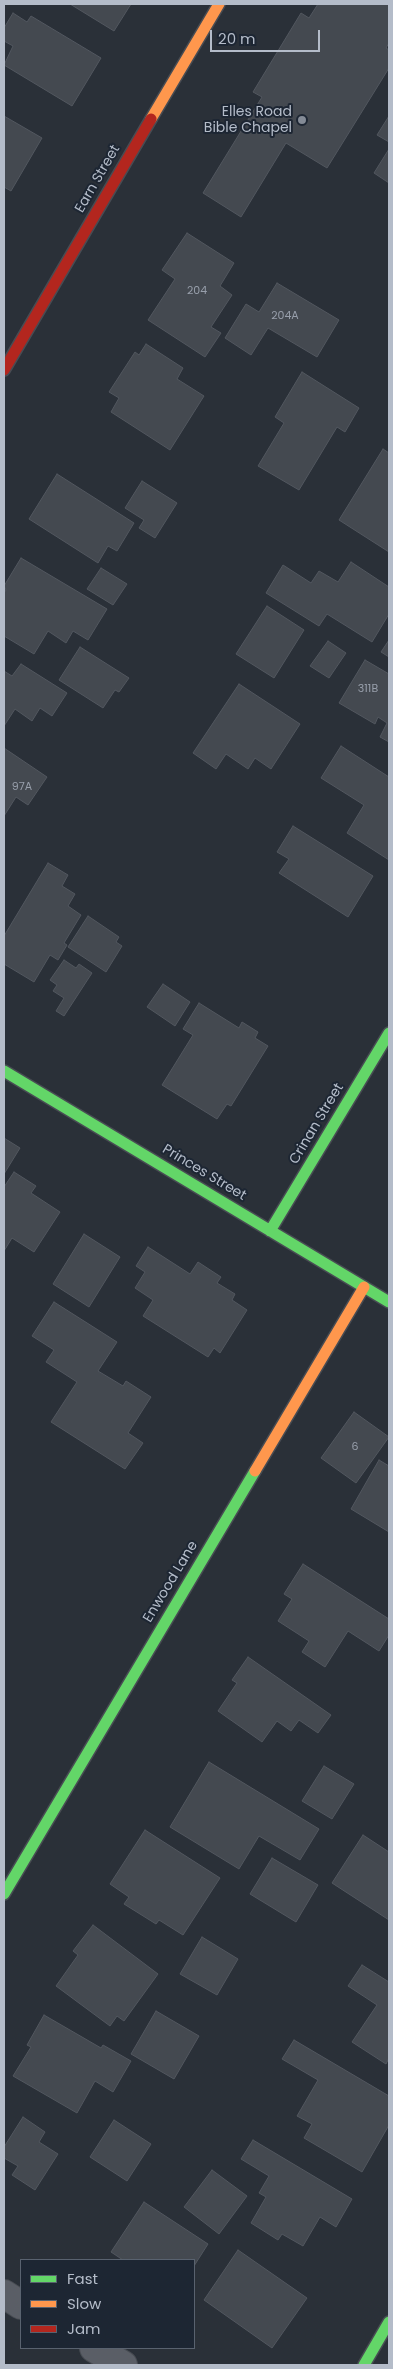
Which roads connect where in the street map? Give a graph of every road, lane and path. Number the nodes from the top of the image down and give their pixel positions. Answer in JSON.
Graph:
{"nodes":[{"id":1,"x":218,"y":4,"type":"edge"},
{"id":2,"x":4,"y":370,"type":"edge"},
{"id":3,"x":389,"y":1033,"type":"edge"},
{"id":4,"x":4,"y":1071,"type":"edge"},
{"id":5,"x":270,"y":1231,"type":"junction"},
{"id":6,"x":364,"y":1287,"type":"junction"},
{"id":7,"x":389,"y":1302,"type":"edge"},
{"id":8,"x":4,"y":1894,"type":"edge"},
{"id":9,"x":4,"y":2294,"type":"edge"},
{"id":10,"x":20,"y":2303,"type":"edge"},
{"id":11,"x":389,"y":2322,"type":"edge"},
{"id":12,"x":96,"y":2349,"type":"edge"},
{"id":13,"x":123,"y":2365,"type":"edge"},
{"id":14,"x":364,"y":2365,"type":"edge"}],
"edges":[{"from":1,"to":2,"type":"street","name":"Earn Street"},
{"from":3,"to":5,"type":"street","name":"Crinan Street"},
{"from":4,"to":5,"type":"street","name":"Princes Street"},
{"from":5,"to":6,"type":"street","name":"Princes Street"},
{"from":6,"to":7,"type":"street","name":"Princes Street"},
{"from":6,"to":8,"type":"street","name":"Enwood Lane"},
{"from":9,"to":10,"type":"street"},
{"from":11,"to":14,"type":"street"},
{"from":12,"to":13,"type":"street"}]}
